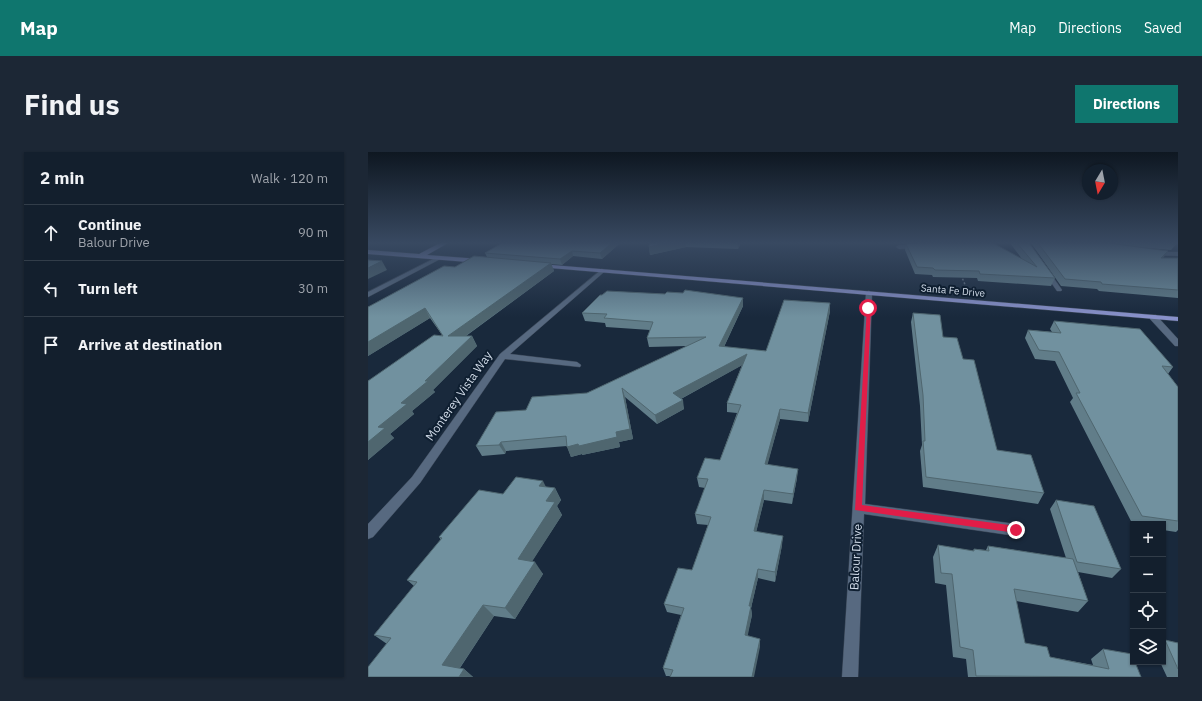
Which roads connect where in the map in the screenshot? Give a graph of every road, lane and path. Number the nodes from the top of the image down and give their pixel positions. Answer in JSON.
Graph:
{"nodes":[{"id":1,"x":1043,"y":267,"type":"edge"},
{"id":2,"x":420,"y":268,"type":"edge"},
{"id":3,"x":561,"y":268,"type":"edge"},
{"id":4,"x":960,"y":270,"type":"edge"},
{"id":5,"x":602,"y":271,"type":"junction"},
{"id":6,"x":966,"y":287,"type":"dead end"},
{"id":7,"x":1059,"y":290,"type":"dead end"},
{"id":8,"x":869,"y":293,"type":"junction"},
{"id":9,"x":368,"y":295,"type":"edge"},
{"id":10,"x":1153,"y":317,"type":"junction"},
{"id":11,"x":1178,"y":319,"type":"edge"},
{"id":12,"x":1178,"y":344,"type":"edge"},
{"id":13,"x":503,"y":356,"type":"junction"},
{"id":14,"x":576,"y":365,"type":"dead end"},
{"id":15,"x":858,"y":508,"type":"junction"},
{"id":16,"x":1016,"y":530,"type":"dead end"},
{"id":17,"x":368,"y":533,"type":"edge"},
{"id":18,"x":850,"y":677,"type":"edge"}],
"edges":[{"from":1,"to":7,"type":"street"},
{"from":2,"to":9,"type":"street"},
{"from":3,"to":5,"type":"main road","name":"Santa Fe Drive"},
{"from":4,"to":6,"type":"path"},
{"from":5,"to":8,"type":"main road","name":"Santa Fe Drive"},
{"from":5,"to":13,"type":"street","name":"Monterey Vista Way"},
{"from":8,"to":10,"type":"main road","name":"Santa Fe Drive"},
{"from":8,"to":15,"type":"street","name":"Balour Drive"},
{"from":10,"to":11,"type":"main road","name":"Santa Fe Drive"},
{"from":10,"to":12,"type":"street"},
{"from":13,"to":14,"type":"street"},
{"from":13,"to":17,"type":"street","name":"Monterey Vista Way"},
{"from":15,"to":16,"type":"street"},
{"from":15,"to":18,"type":"street","name":"Balour Drive"}]}
